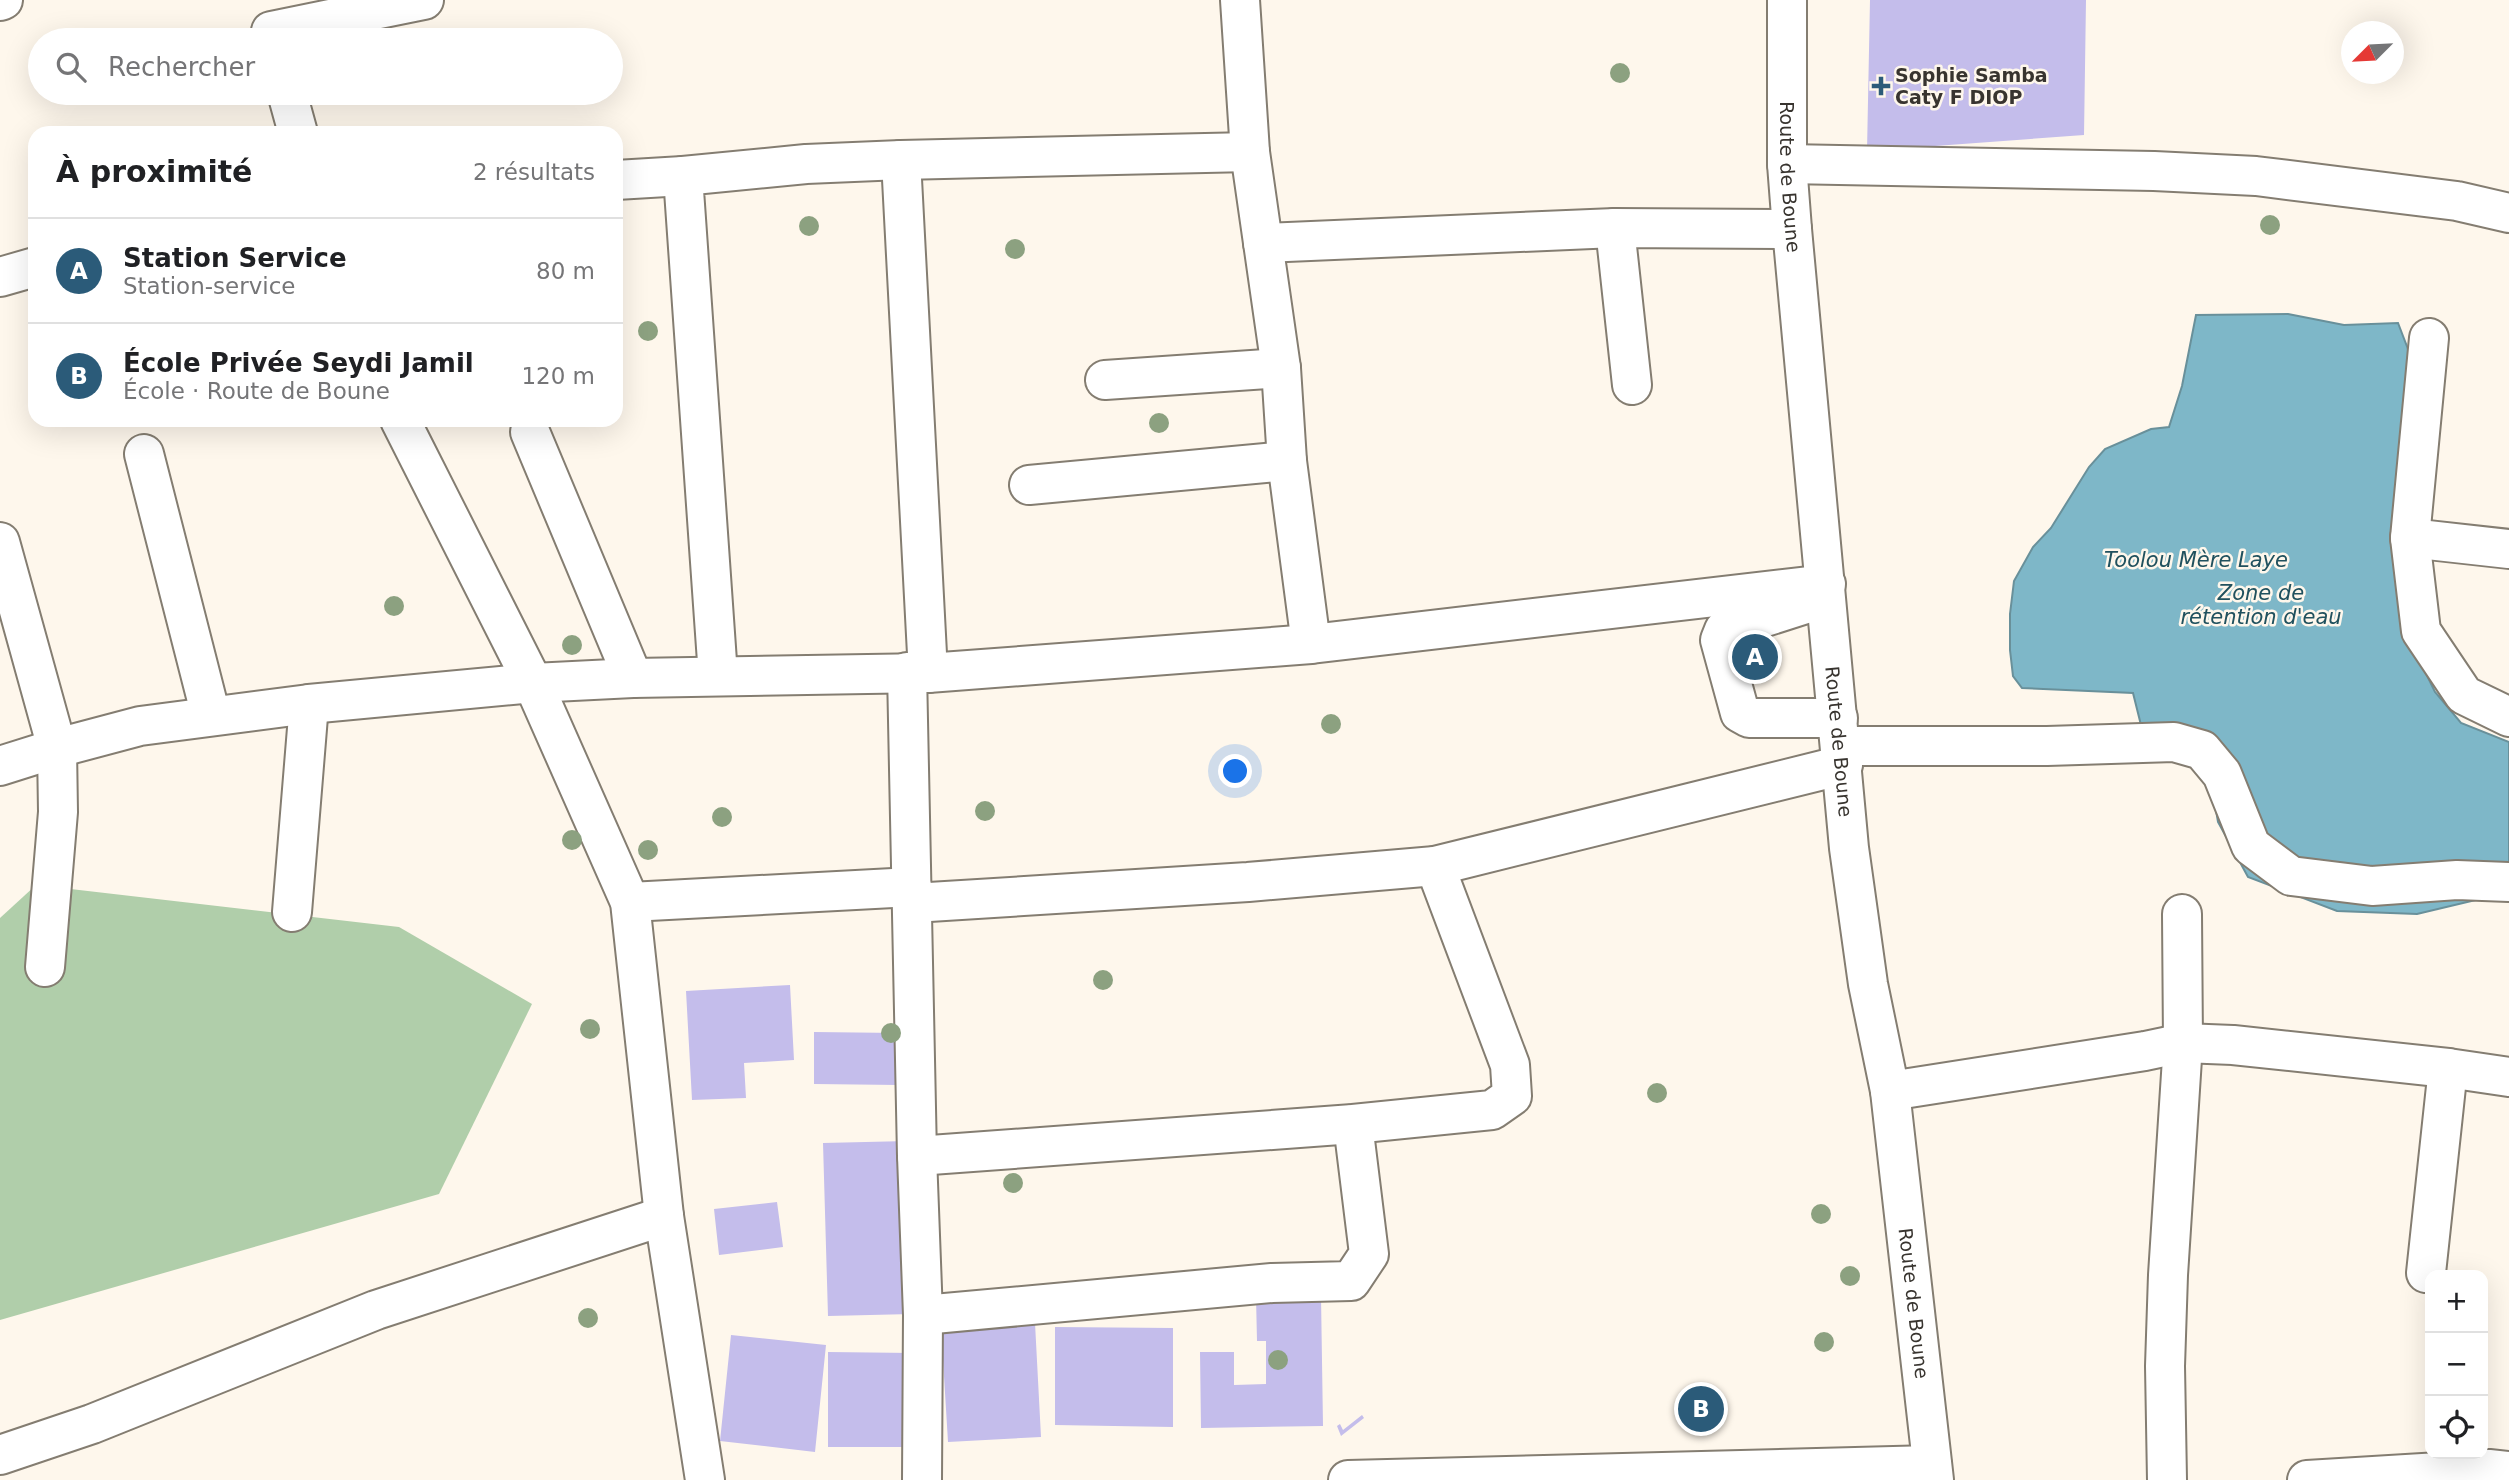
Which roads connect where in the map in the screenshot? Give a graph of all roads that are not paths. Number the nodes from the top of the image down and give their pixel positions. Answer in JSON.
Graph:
{"nodes":[{"id":1,"x":424,"y":0,"type":"edge"},
{"id":2,"x":1787,"y":0,"type":"edge"},
{"id":3,"x":1248,"y":1,"type":"edge"},
{"id":4,"x":269,"y":24,"type":"edge"},
{"id":5,"x":290,"y":105,"type":"edge"},
{"id":6,"x":296,"y":126,"type":"edge"},
{"id":7,"x":1250,"y":152,"type":"junction"},
{"id":8,"x":901,"y":160,"type":"junction"},
{"id":9,"x":1787,"y":164,"type":"junction"},
{"id":10,"x":683,"y":176,"type":"junction"},
{"id":11,"x":623,"y":180,"type":"edge"},
{"id":12,"x":2509,"y":214,"type":"edge"},
{"id":13,"x":1615,"y":228,"type":"junction"},
{"id":14,"x":1792,"y":229,"type":"junction"},
{"id":15,"x":1263,"y":243,"type":"junction"},
{"id":16,"x":28,"y":269,"type":"edge"},
{"id":17,"x":0,"y":277,"type":"edge"},
{"id":18,"x":2429,"y":338,"type":"dead end"},
{"id":19,"x":1281,"y":369,"type":"junction"},
{"id":20,"x":1105,"y":380,"type":"dead end"},
{"id":21,"x":1632,"y":385,"type":"dead end"},
{"id":22,"x":404,"y":427,"type":"edge"},
{"id":23,"x":530,"y":432,"type":"dead end"},
{"id":24,"x":144,"y":454,"type":"dead end"},
{"id":25,"x":1287,"y":461,"type":"junction"},
{"id":26,"x":1029,"y":485,"type":"dead end"},
{"id":27,"x":2410,"y":538,"type":"junction"},
{"id":28,"x":0,"y":542,"type":"edge"},
{"id":29,"x":2509,"y":549,"type":"edge"},
{"id":30,"x":1827,"y":590,"type":"junction"},
{"id":31,"x":1311,"y":644,"type":"junction"},
{"id":32,"x":918,"y":673,"type":"junction"},
{"id":33,"x":718,"y":676,"type":"junction"},
{"id":34,"x":633,"y":678,"type":"junction"},
{"id":35,"x":533,"y":683,"type":"junction"},
{"id":36,"x":309,"y":704,"type":"junction"},
{"id":37,"x":211,"y":716,"type":"junction"},
{"id":38,"x":2509,"y":717,"type":"edge"},
{"id":39,"x":1841,"y":743,"type":"junction"},
{"id":40,"x":57,"y":748,"type":"junction"},
{"id":41,"x":0,"y":766,"type":"edge"},
{"id":42,"x":1435,"y":866,"type":"junction"},
{"id":43,"x":2509,"y":882,"type":"edge"},
{"id":44,"x":913,"y":895,"type":"junction"},
{"id":45,"x":630,"y":902,"type":"junction"},
{"id":46,"x":292,"y":912,"type":"dead end"},
{"id":47,"x":2182,"y":914,"type":"dead end"},
{"id":48,"x":45,"y":967,"type":"dead end"},
{"id":49,"x":2183,"y":1043,"type":"junction"},
{"id":50,"x":2448,"y":1068,"type":"junction"},
{"id":51,"x":2509,"y":1077,"type":"edge"},
{"id":52,"x":1890,"y":1091,"type":"junction"},
{"id":53,"x":1353,"y":1124,"type":"junction"},
{"id":54,"x":917,"y":1156,"type":"junction"},
{"id":55,"x":664,"y":1216,"type":"junction"},
{"id":56,"x":2426,"y":1270,"type":"edge"},
{"id":57,"x":923,"y":1315,"type":"junction"},
{"id":58,"x":0,"y":1455,"type":"edge"},
{"id":59,"x":1933,"y":1473,"type":"edge"},
{"id":60,"x":2496,"y":1473,"type":"edge"},
{"id":61,"x":705,"y":1480,"type":"edge"},
{"id":62,"x":922,"y":1480,"type":"edge"},
{"id":63,"x":1348,"y":1480,"type":"edge"},
{"id":64,"x":2167,"y":1480,"type":"edge"},
{"id":65,"x":2306,"y":1480,"type":"edge"}],
"edges":[{"from":1,"to":4,"type":"street"},
{"from":2,"to":9,"type":"street","name":"Route de Boune"},
{"from":3,"to":7,"type":"street"},
{"from":5,"to":6,"type":"street"},
{"from":7,"to":8,"type":"street"},
{"from":7,"to":15,"type":"street"},
{"from":8,"to":10,"type":"street"},
{"from":8,"to":32,"type":"street"},
{"from":9,"to":12,"type":"street"},
{"from":9,"to":14,"type":"street","name":"Route de Boune"},
{"from":10,"to":11,"type":"street"},
{"from":10,"to":33,"type":"street"},
{"from":13,"to":14,"type":"street"},
{"from":13,"to":15,"type":"street"},
{"from":13,"to":21,"type":"street"},
{"from":14,"to":30,"type":"street","name":"Route de Boune"},
{"from":15,"to":19,"type":"street"},
{"from":16,"to":17,"type":"street"},
{"from":18,"to":27,"type":"street"},
{"from":19,"to":20,"type":"street"},
{"from":19,"to":25,"type":"street"},
{"from":22,"to":35,"type":"street"},
{"from":23,"to":34,"type":"street"},
{"from":24,"to":37,"type":"street"},
{"from":25,"to":26,"type":"street"},
{"from":25,"to":31,"type":"street"},
{"from":27,"to":29,"type":"street"},
{"from":27,"to":38,"type":"street"},
{"from":28,"to":40,"type":"street"},
{"from":30,"to":31,"type":"street"},
{"from":30,"to":39,"type":"street","name":"Route de Boune"},
{"from":30,"to":39,"type":"street"},
{"from":31,"to":32,"type":"street"},
{"from":32,"to":33,"type":"street"},
{"from":32,"to":44,"type":"street"},
{"from":33,"to":34,"type":"street"},
{"from":34,"to":35,"type":"street"},
{"from":35,"to":36,"type":"street"},
{"from":35,"to":45,"type":"street"},
{"from":36,"to":37,"type":"street"},
{"from":36,"to":46,"type":"street"},
{"from":37,"to":40,"type":"street"},
{"from":39,"to":42,"type":"street"},
{"from":39,"to":43,"type":"street"},
{"from":39,"to":52,"type":"street","name":"Route de Boune"},
{"from":40,"to":41,"type":"street"},
{"from":40,"to":48,"type":"street"},
{"from":42,"to":44,"type":"street"},
{"from":42,"to":53,"type":"street"},
{"from":44,"to":45,"type":"street"},
{"from":44,"to":54,"type":"street"},
{"from":45,"to":55,"type":"street"},
{"from":47,"to":49,"type":"street"},
{"from":49,"to":50,"type":"street"},
{"from":49,"to":52,"type":"street"},
{"from":49,"to":64,"type":"street"},
{"from":50,"to":51,"type":"street"},
{"from":50,"to":56,"type":"street"},
{"from":52,"to":59,"type":"street","name":"Route de Boune"},
{"from":53,"to":54,"type":"street"},
{"from":53,"to":57,"type":"street"},
{"from":54,"to":57,"type":"street"},
{"from":55,"to":58,"type":"street"},
{"from":55,"to":61,"type":"street"},
{"from":57,"to":62,"type":"street"},
{"from":59,"to":63,"type":"street"},
{"from":60,"to":65,"type":"street"}]}
